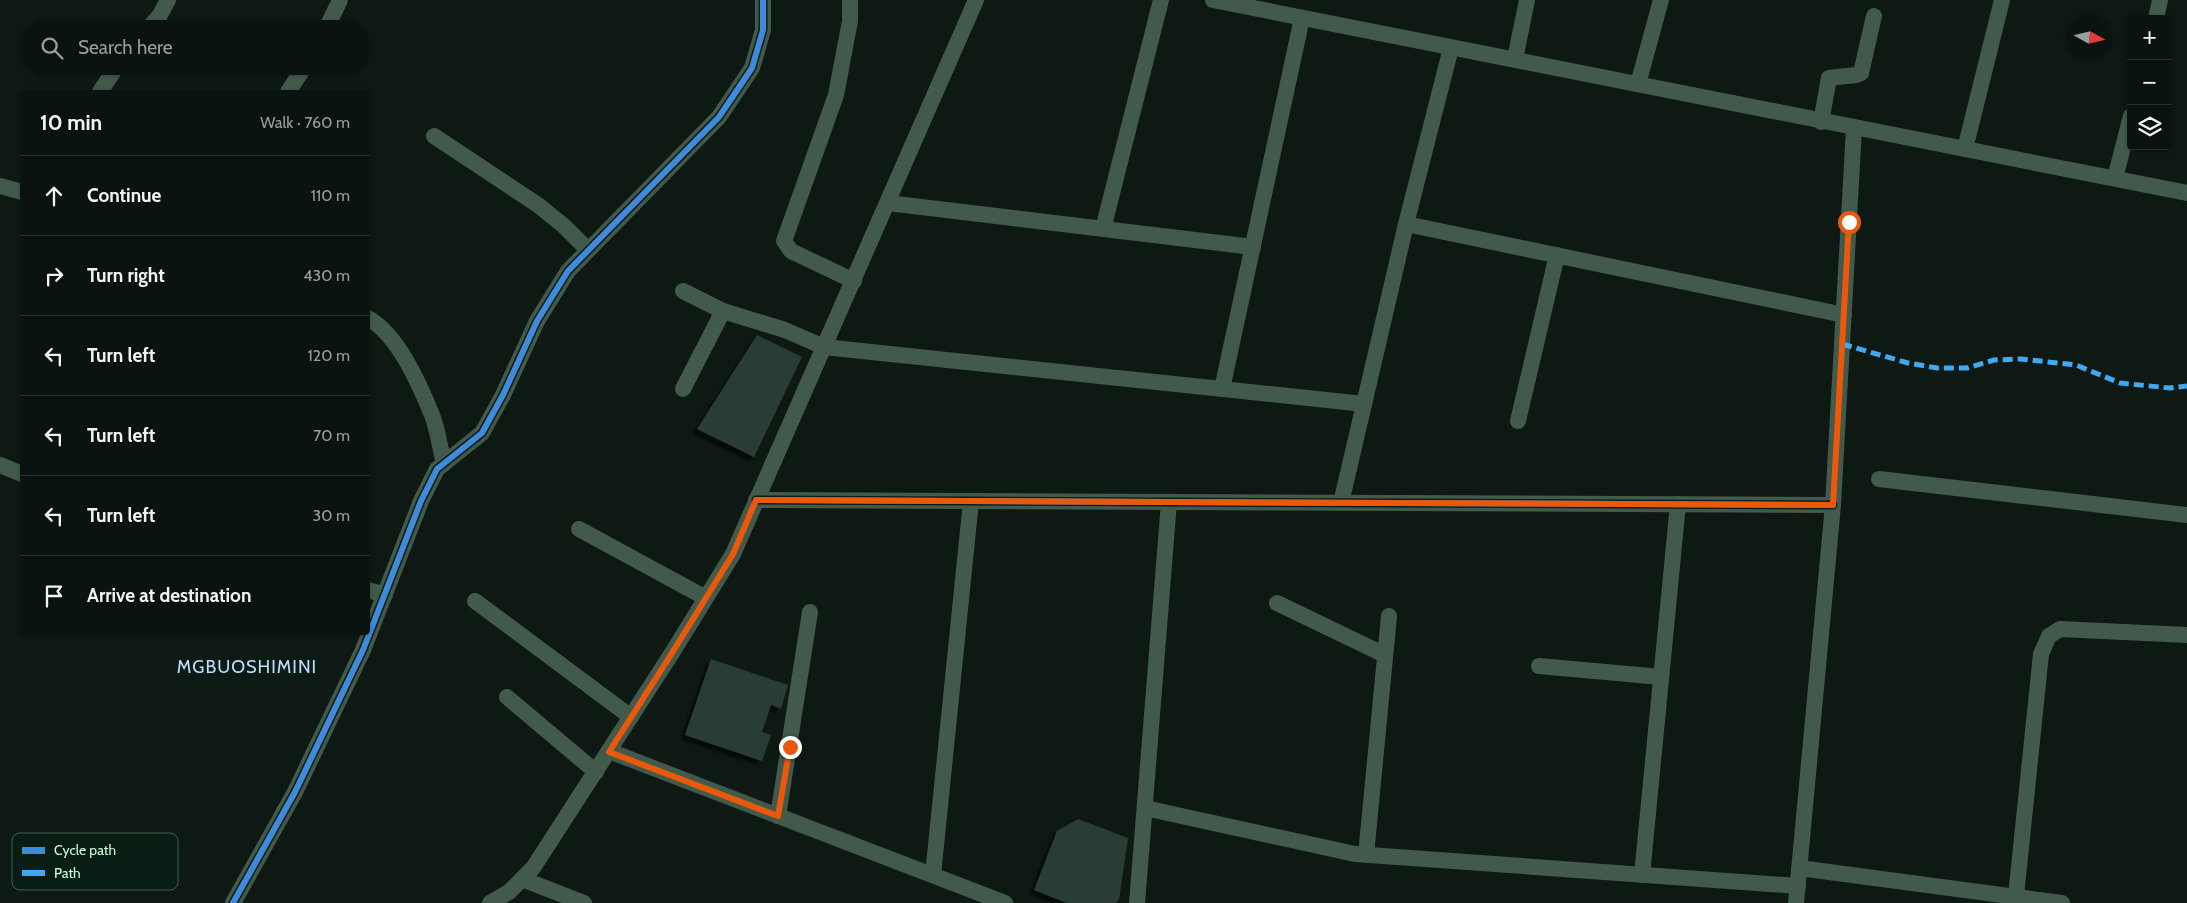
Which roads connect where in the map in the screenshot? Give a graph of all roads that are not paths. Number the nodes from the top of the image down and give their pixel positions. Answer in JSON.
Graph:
{"nodes":[{"id":1,"x":168,"y":0,"type":"edge"},
{"id":2,"x":340,"y":0,"type":"edge"},
{"id":3,"x":763,"y":0,"type":"edge"},
{"id":4,"x":850,"y":0,"type":"edge"},
{"id":5,"x":976,"y":0,"type":"edge"},
{"id":6,"x":1161,"y":0,"type":"edge"},
{"id":7,"x":1213,"y":0,"type":"edge"},
{"id":8,"x":1527,"y":0,"type":"edge"},
{"id":9,"x":1661,"y":0,"type":"edge"},
{"id":10,"x":2002,"y":0,"type":"edge"},
{"id":11,"x":2160,"y":0,"type":"edge"},
{"id":12,"x":2157,"y":15,"type":"edge"},
{"id":13,"x":1874,"y":16,"type":"dead end"},
{"id":14,"x":1302,"y":18,"type":"junction"},
{"id":15,"x":156,"y":20,"type":"edge"},
{"id":16,"x":330,"y":20,"type":"edge"},
{"id":17,"x":1451,"y":48,"type":"junction"},
{"id":18,"x":1515,"y":59,"type":"junction"},
{"id":19,"x":111,"y":75,"type":"edge"},
{"id":20,"x":299,"y":75,"type":"edge"},
{"id":21,"x":1638,"y":84,"type":"junction"},
{"id":22,"x":101,"y":90,"type":"edge"},
{"id":23,"x":289,"y":90,"type":"edge"},
{"id":24,"x":1821,"y":122,"type":"junction"},
{"id":25,"x":1854,"y":128,"type":"junction"},
{"id":26,"x":2127,"y":132,"type":"edge"},
{"id":27,"x":434,"y":136,"type":"dead end"},
{"id":28,"x":1964,"y":150,"type":"junction"},
{"id":29,"x":2115,"y":178,"type":"junction"},
{"id":30,"x":0,"y":186,"type":"edge"},
{"id":31,"x":20,"y":191,"type":"edge"},
{"id":32,"x":2187,"y":193,"type":"edge"},
{"id":33,"x":888,"y":203,"type":"junction"},
{"id":34,"x":1406,"y":224,"type":"junction"},
{"id":35,"x":1103,"y":229,"type":"junction"},
{"id":36,"x":1253,"y":247,"type":"junction"},
{"id":37,"x":588,"y":250,"type":"junction"},
{"id":38,"x":1557,"y":255,"type":"junction"},
{"id":39,"x":854,"y":281,"type":"junction"},
{"id":40,"x":683,"y":292,"type":"dead end"},
{"id":41,"x":723,"y":311,"type":"junction"},
{"id":42,"x":1844,"y":315,"type":"junction"},
{"id":43,"x":370,"y":320,"type":"edge"},
{"id":44,"x":824,"y":347,"type":"junction"},
{"id":45,"x":683,"y":389,"type":"dead end"},
{"id":46,"x":1222,"y":389,"type":"junction"},
{"id":47,"x":1364,"y":404,"type":"junction"},
{"id":48,"x":1518,"y":421,"type":"dead end"},
{"id":49,"x":444,"y":464,"type":"junction"},
{"id":50,"x":0,"y":465,"type":"edge"},
{"id":51,"x":20,"y":473,"type":"edge"},
{"id":52,"x":1879,"y":479,"type":"dead end"},
{"id":53,"x":756,"y":500,"type":"junction"},
{"id":54,"x":971,"y":502,"type":"junction"},
{"id":55,"x":1169,"y":502,"type":"junction"},
{"id":56,"x":1341,"y":503,"type":"junction"},
{"id":57,"x":1678,"y":504,"type":"junction"},
{"id":58,"x":1833,"y":505,"type":"junction"},
{"id":59,"x":2187,"y":515,"type":"edge"},
{"id":60,"x":579,"y":529,"type":"dead end"},
{"id":61,"x":370,"y":591,"type":"edge"},
{"id":62,"x":385,"y":595,"type":"junction"},
{"id":63,"x":706,"y":598,"type":"junction"},
{"id":64,"x":475,"y":601,"type":"dead end"},
{"id":65,"x":1277,"y":603,"type":"dead end"},
{"id":66,"x":810,"y":612,"type":"dead end"},
{"id":67,"x":1389,"y":616,"type":"dead end"},
{"id":68,"x":370,"y":632,"type":"edge"},
{"id":69,"x":369,"y":635,"type":"edge"},
{"id":70,"x":2187,"y":635,"type":"edge"},
{"id":71,"x":1385,"y":655,"type":"junction"},
{"id":72,"x":1539,"y":666,"type":"dead end"},
{"id":73,"x":1661,"y":677,"type":"junction"},
{"id":74,"x":507,"y":697,"type":"dead end"},
{"id":75,"x":631,"y":717,"type":"junction"},
{"id":76,"x":609,"y":752,"type":"junction"},
{"id":77,"x":596,"y":772,"type":"junction"},
{"id":78,"x":1145,"y":808,"type":"junction"},
{"id":79,"x":778,"y":816,"type":"junction"},
{"id":80,"x":1366,"y":854,"type":"junction"},
{"id":81,"x":1799,"y":868,"type":"junction"},
{"id":82,"x":1642,"y":875,"type":"junction"},
{"id":83,"x":933,"y":876,"type":"junction"},
{"id":84,"x":522,"y":879,"type":"junction"},
{"id":85,"x":1798,"y":886,"type":"junction"},
{"id":86,"x":2016,"y":896,"type":"junction"},
{"id":87,"x":233,"y":903,"type":"edge"},
{"id":88,"x":490,"y":903,"type":"edge"},
{"id":89,"x":584,"y":903,"type":"edge"},
{"id":90,"x":1005,"y":903,"type":"edge"},
{"id":91,"x":1137,"y":903,"type":"edge"},
{"id":92,"x":1796,"y":903,"type":"edge"},
{"id":93,"x":2062,"y":903,"type":"edge"}],
"edges":[{"from":1,"to":15,"type":"street"},
{"from":2,"to":16,"type":"street"},
{"from":3,"to":37,"type":"street"},
{"from":4,"to":39,"type":"street"},
{"from":5,"to":33,"type":"street"},
{"from":6,"to":35,"type":"street"},
{"from":7,"to":14,"type":"street"},
{"from":8,"to":18,"type":"street"},
{"from":9,"to":21,"type":"street"},
{"from":10,"to":28,"type":"street"},
{"from":11,"to":12,"type":"street"},
{"from":13,"to":24,"type":"street"},
{"from":14,"to":17,"type":"street"},
{"from":14,"to":36,"type":"street"},
{"from":17,"to":18,"type":"street"},
{"from":17,"to":34,"type":"street"},
{"from":18,"to":21,"type":"street"},
{"from":19,"to":22,"type":"street"},
{"from":20,"to":23,"type":"street"},
{"from":21,"to":24,"type":"street"},
{"from":24,"to":25,"type":"street"},
{"from":25,"to":28,"type":"street"},
{"from":25,"to":42,"type":"street"},
{"from":26,"to":29,"type":"street"},
{"from":27,"to":37,"type":"street"},
{"from":28,"to":29,"type":"street"},
{"from":29,"to":32,"type":"street"},
{"from":30,"to":31,"type":"street"},
{"from":33,"to":35,"type":"street"},
{"from":33,"to":39,"type":"street"},
{"from":34,"to":38,"type":"street"},
{"from":34,"to":47,"type":"street"},
{"from":35,"to":36,"type":"street"},
{"from":36,"to":46,"type":"street"},
{"from":37,"to":49,"type":"street"},
{"from":38,"to":42,"type":"street"},
{"from":38,"to":48,"type":"street"},
{"from":39,"to":44,"type":"street"},
{"from":40,"to":41,"type":"street"},
{"from":41,"to":44,"type":"street"},
{"from":41,"to":45,"type":"street"},
{"from":42,"to":58,"type":"street"},
{"from":43,"to":49,"type":"street"},
{"from":44,"to":46,"type":"street"},
{"from":44,"to":53,"type":"street"},
{"from":46,"to":47,"type":"street"},
{"from":47,"to":56,"type":"street"},
{"from":49,"to":62,"type":"street"},
{"from":50,"to":51,"type":"street"},
{"from":52,"to":59,"type":"street"},
{"from":53,"to":54,"type":"street"},
{"from":53,"to":63,"type":"street"},
{"from":54,"to":55,"type":"street"},
{"from":54,"to":83,"type":"street"},
{"from":55,"to":56,"type":"street"},
{"from":55,"to":78,"type":"street"},
{"from":56,"to":57,"type":"street"},
{"from":57,"to":58,"type":"street"},
{"from":57,"to":73,"type":"street"},
{"from":58,"to":81,"type":"street"},
{"from":60,"to":63,"type":"street"},
{"from":61,"to":62,"type":"street"},
{"from":62,"to":68,"type":"street"},
{"from":63,"to":75,"type":"street"},
{"from":64,"to":75,"type":"street"},
{"from":65,"to":71,"type":"street"},
{"from":66,"to":79,"type":"street"},
{"from":67,"to":71,"type":"street"},
{"from":69,"to":87,"type":"street"},
{"from":70,"to":86,"type":"street"},
{"from":71,"to":80,"type":"street"},
{"from":72,"to":73,"type":"street"},
{"from":73,"to":82,"type":"street"},
{"from":74,"to":77,"type":"street"},
{"from":75,"to":76,"type":"street"},
{"from":76,"to":77,"type":"street"},
{"from":76,"to":79,"type":"street"},
{"from":77,"to":84,"type":"street"},
{"from":78,"to":80,"type":"street"},
{"from":78,"to":91,"type":"street"},
{"from":79,"to":83,"type":"street"},
{"from":80,"to":82,"type":"street"},
{"from":81,"to":85,"type":"street"},
{"from":81,"to":86,"type":"street"},
{"from":82,"to":85,"type":"street"},
{"from":83,"to":90,"type":"street"},
{"from":84,"to":88,"type":"street"},
{"from":84,"to":89,"type":"street"},
{"from":85,"to":92,"type":"street"},
{"from":86,"to":93,"type":"street"}]}
